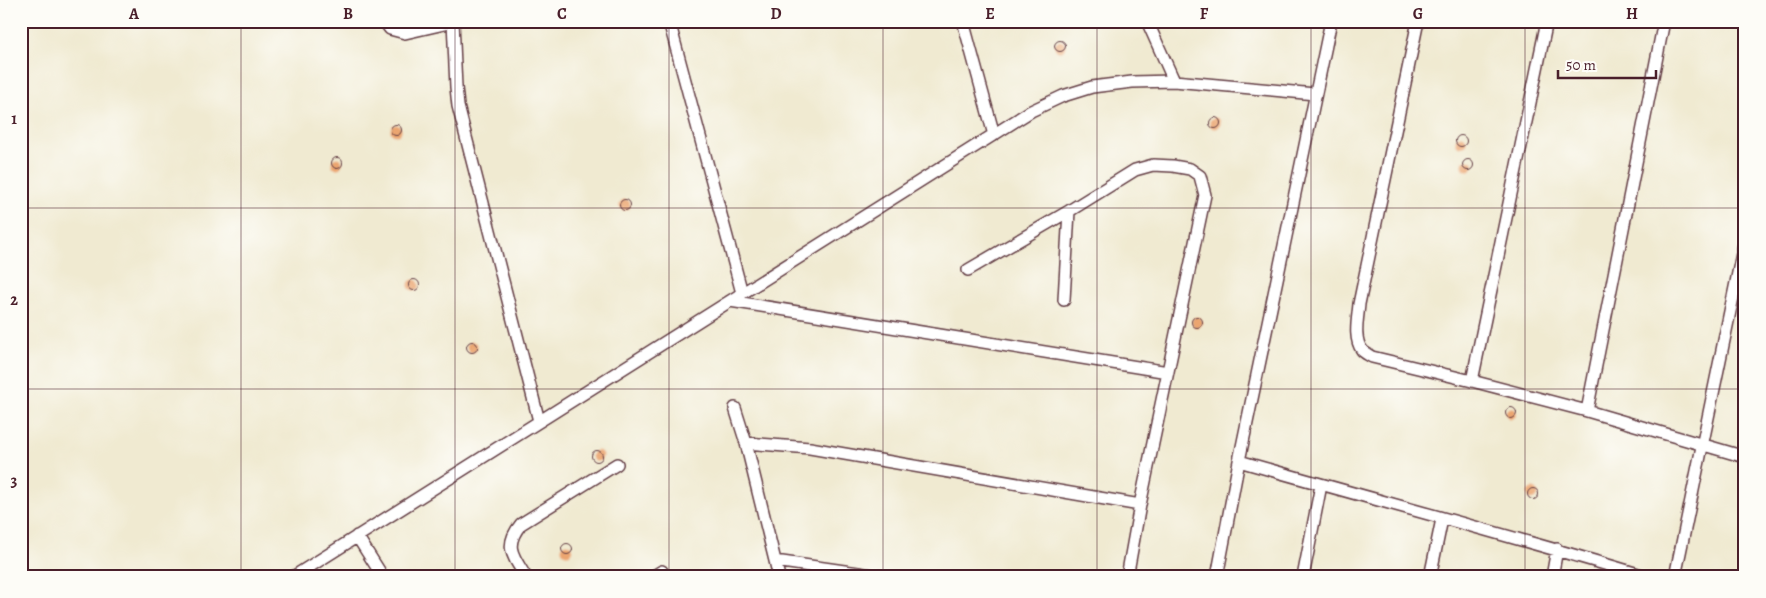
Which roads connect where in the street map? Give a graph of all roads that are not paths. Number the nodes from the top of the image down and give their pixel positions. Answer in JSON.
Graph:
{"nodes":[{"id":1,"x":384,"y":21,"type":"edge"},
{"id":2,"x":669,"y":21,"type":"edge"},
{"id":3,"x":963,"y":21,"type":"edge"},
{"id":4,"x":1147,"y":21,"type":"edge"},
{"id":5,"x":1331,"y":21,"type":"edge"},
{"id":6,"x":1418,"y":21,"type":"edge"},
{"id":7,"x":1547,"y":21,"type":"edge"},
{"id":8,"x":1664,"y":21,"type":"edge"},
{"id":9,"x":452,"y":22,"type":"edge"},
{"id":10,"x":1174,"y":81,"type":"junction"},
{"id":11,"x":1315,"y":94,"type":"junction"},
{"id":12,"x":994,"y":134,"type":"junction"},
{"id":13,"x":1069,"y":211,"type":"junction"},
{"id":14,"x":1745,"y":239,"type":"edge"},
{"id":15,"x":968,"y":270,"type":"dead end"},
{"id":16,"x":742,"y":293,"type":"junction"},
{"id":17,"x":1064,"y":300,"type":"dead end"},
{"id":18,"x":730,"y":301,"type":"junction"},
{"id":19,"x":1168,"y":372,"type":"junction"},
{"id":20,"x":1472,"y":381,"type":"junction"},
{"id":21,"x":735,"y":408,"type":"dead end"},
{"id":22,"x":1587,"y":412,"type":"junction"},
{"id":23,"x":540,"y":421,"type":"junction"},
{"id":24,"x":746,"y":444,"type":"junction"},
{"id":25,"x":1702,"y":446,"type":"junction"},
{"id":26,"x":1745,"y":457,"type":"edge"},
{"id":27,"x":1239,"y":461,"type":"junction"},
{"id":28,"x":617,"y":464,"type":"dead end"},
{"id":29,"x":1321,"y":484,"type":"junction"},
{"id":30,"x":1140,"y":505,"type":"junction"},
{"id":31,"x":1442,"y":519,"type":"junction"},
{"id":32,"x":357,"y":536,"type":"junction"},
{"id":33,"x":1557,"y":549,"type":"junction"},
{"id":34,"x":775,"y":561,"type":"junction"},
{"id":35,"x":294,"y":577,"type":"edge"},
{"id":36,"x":383,"y":577,"type":"edge"},
{"id":37,"x":526,"y":577,"type":"edge"},
{"id":38,"x":779,"y":577,"type":"edge"},
{"id":39,"x":886,"y":577,"type":"edge"},
{"id":40,"x":1127,"y":577,"type":"edge"},
{"id":41,"x":1217,"y":577,"type":"edge"},
{"id":42,"x":1303,"y":577,"type":"edge"},
{"id":43,"x":1430,"y":577,"type":"edge"},
{"id":44,"x":1552,"y":577,"type":"edge"},
{"id":45,"x":1648,"y":577,"type":"edge"},
{"id":46,"x":1675,"y":577,"type":"edge"}],
"edges":[{"from":1,"to":9,"type":"street"},
{"from":2,"to":16,"type":"street"},
{"from":3,"to":12,"type":"street"},
{"from":4,"to":10,"type":"street"},
{"from":5,"to":11,"type":"street"},
{"from":6,"to":20,"type":"street"},
{"from":7,"to":20,"type":"street"},
{"from":8,"to":22,"type":"street"},
{"from":9,"to":23,"type":"street"},
{"from":10,"to":11,"type":"street"},
{"from":10,"to":12,"type":"street"},
{"from":11,"to":27,"type":"street"},
{"from":12,"to":16,"type":"street"},
{"from":13,"to":15,"type":"street"},
{"from":13,"to":17,"type":"street"},
{"from":13,"to":19,"type":"street"},
{"from":14,"to":25,"type":"street"},
{"from":16,"to":18,"type":"street"},
{"from":18,"to":19,"type":"street"},
{"from":18,"to":23,"type":"street"},
{"from":19,"to":30,"type":"street"},
{"from":20,"to":22,"type":"street"},
{"from":21,"to":24,"type":"street"},
{"from":22,"to":25,"type":"street"},
{"from":23,"to":32,"type":"street"},
{"from":24,"to":30,"type":"street"},
{"from":24,"to":34,"type":"street"},
{"from":25,"to":26,"type":"street"},
{"from":25,"to":46,"type":"street"},
{"from":27,"to":29,"type":"street"},
{"from":27,"to":41,"type":"street"},
{"from":28,"to":37,"type":"street"},
{"from":29,"to":31,"type":"street"},
{"from":29,"to":42,"type":"street"},
{"from":30,"to":40,"type":"street"},
{"from":31,"to":33,"type":"street"},
{"from":31,"to":43,"type":"street"},
{"from":32,"to":35,"type":"street"},
{"from":32,"to":36,"type":"street"},
{"from":33,"to":44,"type":"street"},
{"from":33,"to":45,"type":"street"},
{"from":34,"to":38,"type":"street"},
{"from":34,"to":39,"type":"street"}]}
